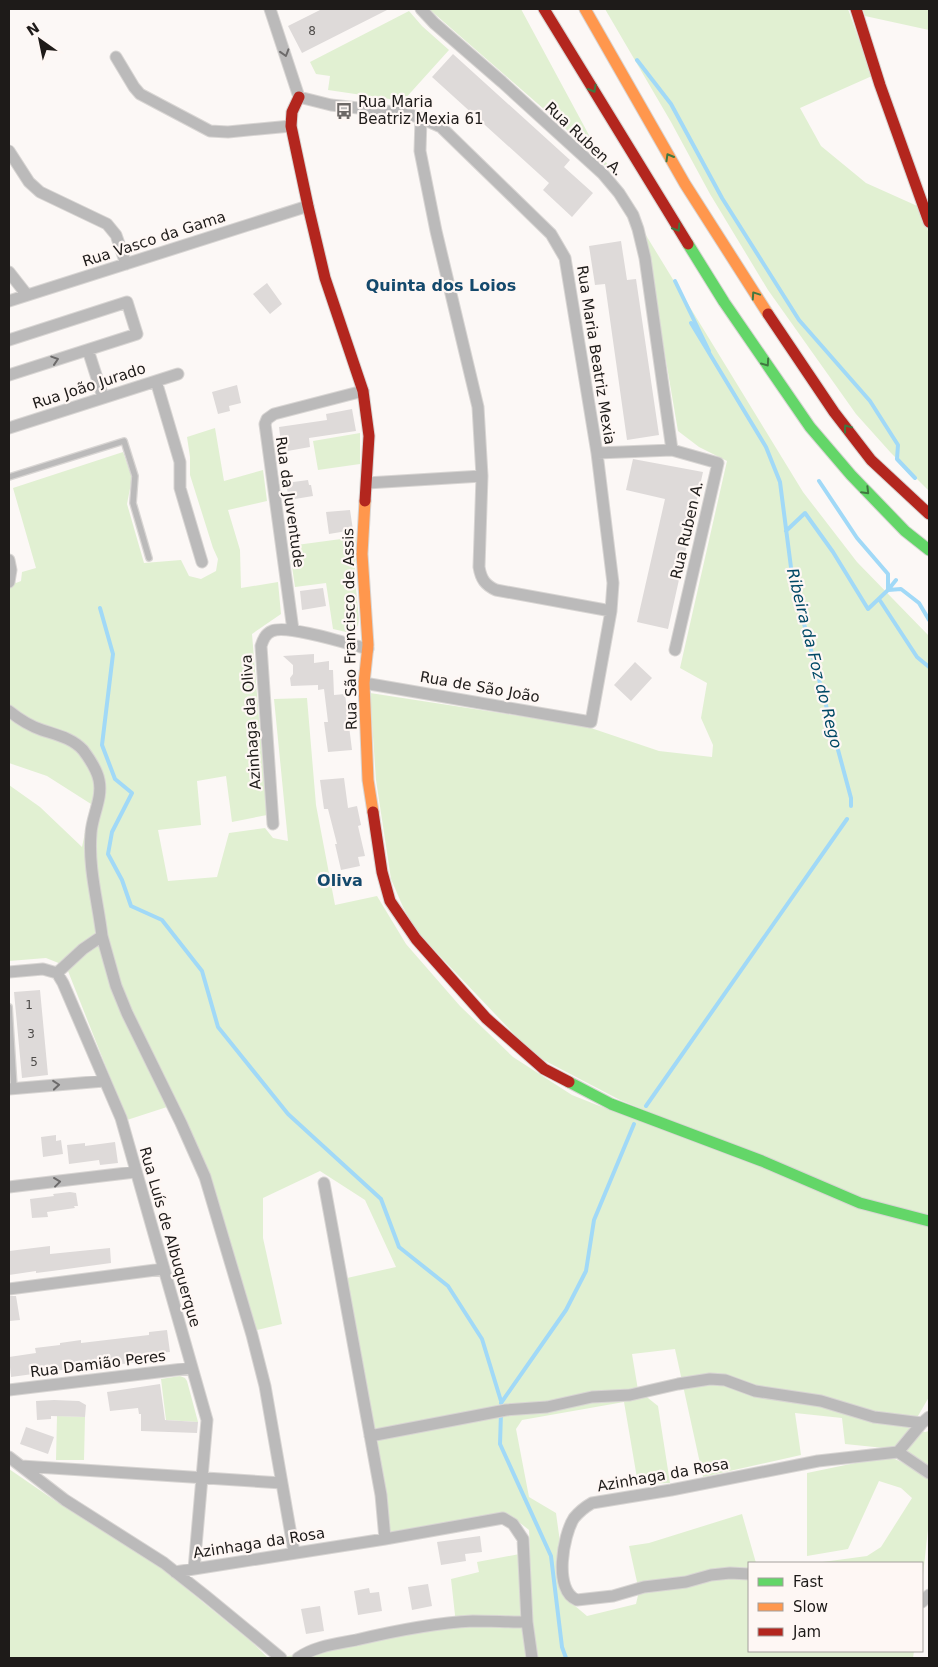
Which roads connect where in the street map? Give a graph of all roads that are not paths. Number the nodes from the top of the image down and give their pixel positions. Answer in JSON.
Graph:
{"nodes":[{"id":1,"x":270,"y":9,"type":"edge"},
{"id":2,"x":421,"y":9,"type":"edge"},
{"id":3,"x":544,"y":9,"type":"edge"},
{"id":4,"x":550,"y":9,"type":"edge"},
{"id":5,"x":585,"y":9,"type":"edge"},
{"id":6,"x":856,"y":9,"type":"edge"},
{"id":7,"x":568,"y":47,"type":"junction"},
{"id":8,"x":116,"y":58,"type":"dead end"},
{"id":9,"x":299,"y":97,"type":"junction"},
{"id":10,"x":421,"y":118,"type":"junction"},
{"id":11,"x":291,"y":126,"type":"junction"},
{"id":12,"x":9,"y":151,"type":"edge"},
{"id":13,"x":308,"y":206,"type":"junction"},
{"id":14,"x":929,"y":222,"type":"edge"},
{"id":15,"x":126,"y":264,"type":"junction"},
{"id":16,"x":9,"y":272,"type":"edge"},
{"id":17,"x":28,"y":295,"type":"junction"},
{"id":18,"x":9,"y":301,"type":"edge"},
{"id":19,"x":9,"y":340,"type":"edge"},
{"id":20,"x":88,"y":350,"type":"junction"},
{"id":21,"x":178,"y":374,"type":"dead end"},
{"id":22,"x":9,"y":375,"type":"edge"},
{"id":23,"x":156,"y":381,"type":"junction"},
{"id":24,"x":363,"y":391,"type":"junction"},
{"id":25,"x":103,"y":397,"type":"junction"},
{"id":26,"x":9,"y":428,"type":"edge"},
{"id":27,"x":672,"y":450,"type":"junction"},
{"id":28,"x":598,"y":453,"type":"junction"},
{"id":29,"x":9,"y":476,"type":"edge"},
{"id":30,"x":482,"y":476,"type":"junction"},
{"id":31,"x":367,"y":483,"type":"junction"},
{"id":32,"x":929,"y":514,"type":"edge"},
{"id":33,"x":929,"y":550,"type":"edge"},
{"id":34,"x":149,"y":558,"type":"dead end"},
{"id":35,"x":9,"y":560,"type":"edge"},
{"id":36,"x":202,"y":562,"type":"dead end"},
{"id":37,"x":9,"y":582,"type":"edge"},
{"id":38,"x":611,"y":611,"type":"junction"},
{"id":39,"x":292,"y":630,"type":"junction"},
{"id":40,"x":368,"y":649,"type":"junction"},
{"id":41,"x":675,"y":650,"type":"dead end"},
{"id":42,"x":364,"y":683,"type":"junction"},
{"id":43,"x":9,"y":711,"type":"edge"},
{"id":44,"x":591,"y":722,"type":"joint"},
{"id":45,"x":272,"y":824,"type":"dead end"},
{"id":46,"x":102,"y":936,"type":"junction"},
{"id":47,"x":9,"y":972,"type":"edge"},
{"id":48,"x":57,"y":973,"type":"junction"},
{"id":49,"x":9,"y":1007,"type":"edge"},
{"id":50,"x":104,"y":1081,"type":"junction"},
{"id":51,"x":12,"y":1089,"type":"edge"},
{"id":52,"x":135,"y":1172,"type":"junction"},
{"id":53,"x":324,"y":1183,"type":"dead end"},
{"id":54,"x":9,"y":1187,"type":"edge"},
{"id":55,"x":929,"y":1221,"type":"edge"},
{"id":56,"x":163,"y":1269,"type":"junction"},
{"id":57,"x":9,"y":1289,"type":"edge"},
{"id":58,"x":191,"y":1368,"type":"junction"},
{"id":59,"x":9,"y":1390,"type":"edge"},
{"id":60,"x":926,"y":1420,"type":"edge"},
{"id":61,"x":370,"y":1436,"type":"junction"},
{"id":62,"x":898,"y":1452,"type":"junction"},
{"id":63,"x":9,"y":1457,"type":"edge"},
{"id":64,"x":21,"y":1466,"type":"junction"},
{"id":65,"x":929,"y":1473,"type":"edge"},
{"id":66,"x":201,"y":1477,"type":"junction"},
{"id":67,"x":282,"y":1482,"type":"junction"},
{"id":68,"x":385,"y":1540,"type":"junction"},
{"id":69,"x":294,"y":1552,"type":"junction"},
{"id":70,"x":194,"y":1569,"type":"junction"},
{"id":71,"x":175,"y":1572,"type":"junction"},
{"id":72,"x":748,"y":1574,"type":"edge"},
{"id":73,"x":527,"y":1622,"type":"junction"},
{"id":74,"x":281,"y":1658,"type":"edge"},
{"id":75,"x":298,"y":1658,"type":"edge"},
{"id":76,"x":532,"y":1658,"type":"edge"}],
"edges":[{"from":1,"to":9,"type":"street","one_way":true},
{"from":2,"to":27,"type":"street","name":"Rua Ruben A."},
{"from":3,"to":7,"type":"main road"},
{"from":4,"to":7,"type":"main road"},
{"from":32,"to":5,"type":"main road","one_way":true},
{"from":6,"to":14,"type":"main road"},
{"from":7,"to":33,"type":"main road","one_way":true},
{"from":8,"to":11,"type":"street"},
{"from":9,"to":10,"type":"street","name":"Rua Maria Beatriz Mexia"},
{"from":9,"to":11,"type":"main road","name":"Rua São Francisco de Assis"},
{"from":10,"to":28,"type":"street","name":"Rua Maria Beatriz Mexia"},
{"from":10,"to":30,"type":"street"},
{"from":11,"to":13,"type":"main road","name":"Rua São Francisco de Assis"},
{"from":12,"to":15,"type":"street"},
{"from":13,"to":15,"type":"street","name":"Rua Vasco da Gama"},
{"from":13,"to":24,"type":"main road","name":"Rua São Francisco de Assis"},
{"from":15,"to":17,"type":"street","name":"Rua Vasco da Gama"},
{"from":16,"to":17,"type":"street"},
{"from":17,"to":18,"type":"street","name":"Rua Vasco da Gama"},
{"from":19,"to":20,"type":"street"},
{"from":22,"to":20,"type":"street","one_way":true},
{"from":20,"to":25,"type":"street"},
{"from":21,"to":23,"type":"street","name":"Rua João Jurado"},
{"from":23,"to":25,"type":"street","name":"Rua João Jurado"},
{"from":23,"to":36,"type":"street"},
{"from":24,"to":31,"type":"main road","name":"Rua São Francisco de Assis"},
{"from":24,"to":39,"type":"street","name":"Rua da Juventude"},
{"from":25,"to":26,"type":"street","name":"Rua João Jurado"},
{"from":27,"to":28,"type":"street","name":"Rua Ruben A."},
{"from":27,"to":41,"type":"street","name":"Rua Ruben A."},
{"from":28,"to":38,"type":"street","name":"Rua Maria Beatriz Mexia"},
{"from":29,"to":34,"type":"lane"},
{"from":30,"to":31,"type":"street"},
{"from":30,"to":38,"type":"street"},
{"from":31,"to":40,"type":"main road","name":"Rua São Francisco de Assis"},
{"from":35,"to":37,"type":"street"},
{"from":38,"to":44,"type":"street","name":"Rua Maria Beatriz Mexia"},
{"from":39,"to":40,"type":"street","name":"Azinhaga da Oliva"},
{"from":39,"to":45,"type":"street","name":"Azinhaga da Oliva"},
{"from":40,"to":42,"type":"main road","name":"Rua São Francisco de Assis"},
{"from":42,"to":44,"type":"street","name":"Rua de São João"},
{"from":42,"to":55,"type":"main road","name":"Rua São Francisco de Assis"},
{"from":43,"to":46,"type":"street"},
{"from":46,"to":48,"type":"street"},
{"from":46,"to":67,"type":"street"},
{"from":47,"to":48,"type":"street"},
{"from":48,"to":50,"type":"street","name":"Rua Luís de Albuquerque"},
{"from":49,"to":51,"type":"lane"},
{"from":51,"to":50,"type":"street","one_way":true},
{"from":50,"to":52,"type":"street","name":"Rua Luís de Albuquerque"},
{"from":54,"to":52,"type":"street","one_way":true},
{"from":52,"to":56,"type":"street","name":"Rua Luís de Albuquerque"},
{"from":53,"to":61,"type":"street"},
{"from":56,"to":57,"type":"street"},
{"from":56,"to":58,"type":"street","name":"Rua Luís de Albuquerque"},
{"from":58,"to":59,"type":"street","name":"Rua Damião Peres"},
{"from":58,"to":66,"type":"street","name":"Rua Luís de Albuquerque"},
{"from":60,"to":61,"type":"street"},
{"from":60,"to":62,"type":"street"},
{"from":61,"to":68,"type":"street"},
{"from":62,"to":65,"type":"street"},
{"from":62,"to":72,"type":"street","name":"Azinhaga da Rosa"},
{"from":63,"to":64,"type":"street","name":"Azinhaga da Rosa"},
{"from":64,"to":66,"type":"street"},
{"from":64,"to":71,"type":"street","name":"Azinhaga da Rosa"},
{"from":66,"to":67,"type":"street"},
{"from":66,"to":70,"type":"street","name":"Rua Luís de Albuquerque"},
{"from":67,"to":69,"type":"street"},
{"from":68,"to":69,"type":"street","name":"Azinhaga da Rosa"},
{"from":68,"to":73,"type":"street","name":"Azinhaga da Rosa"},
{"from":69,"to":70,"type":"street","name":"Azinhaga da Rosa"},
{"from":70,"to":71,"type":"street","name":"Azinhaga da Rosa"},
{"from":71,"to":74,"type":"street","name":"Azinhaga da Rosa"},
{"from":73,"to":75,"type":"street"},
{"from":73,"to":76,"type":"street"}]}
